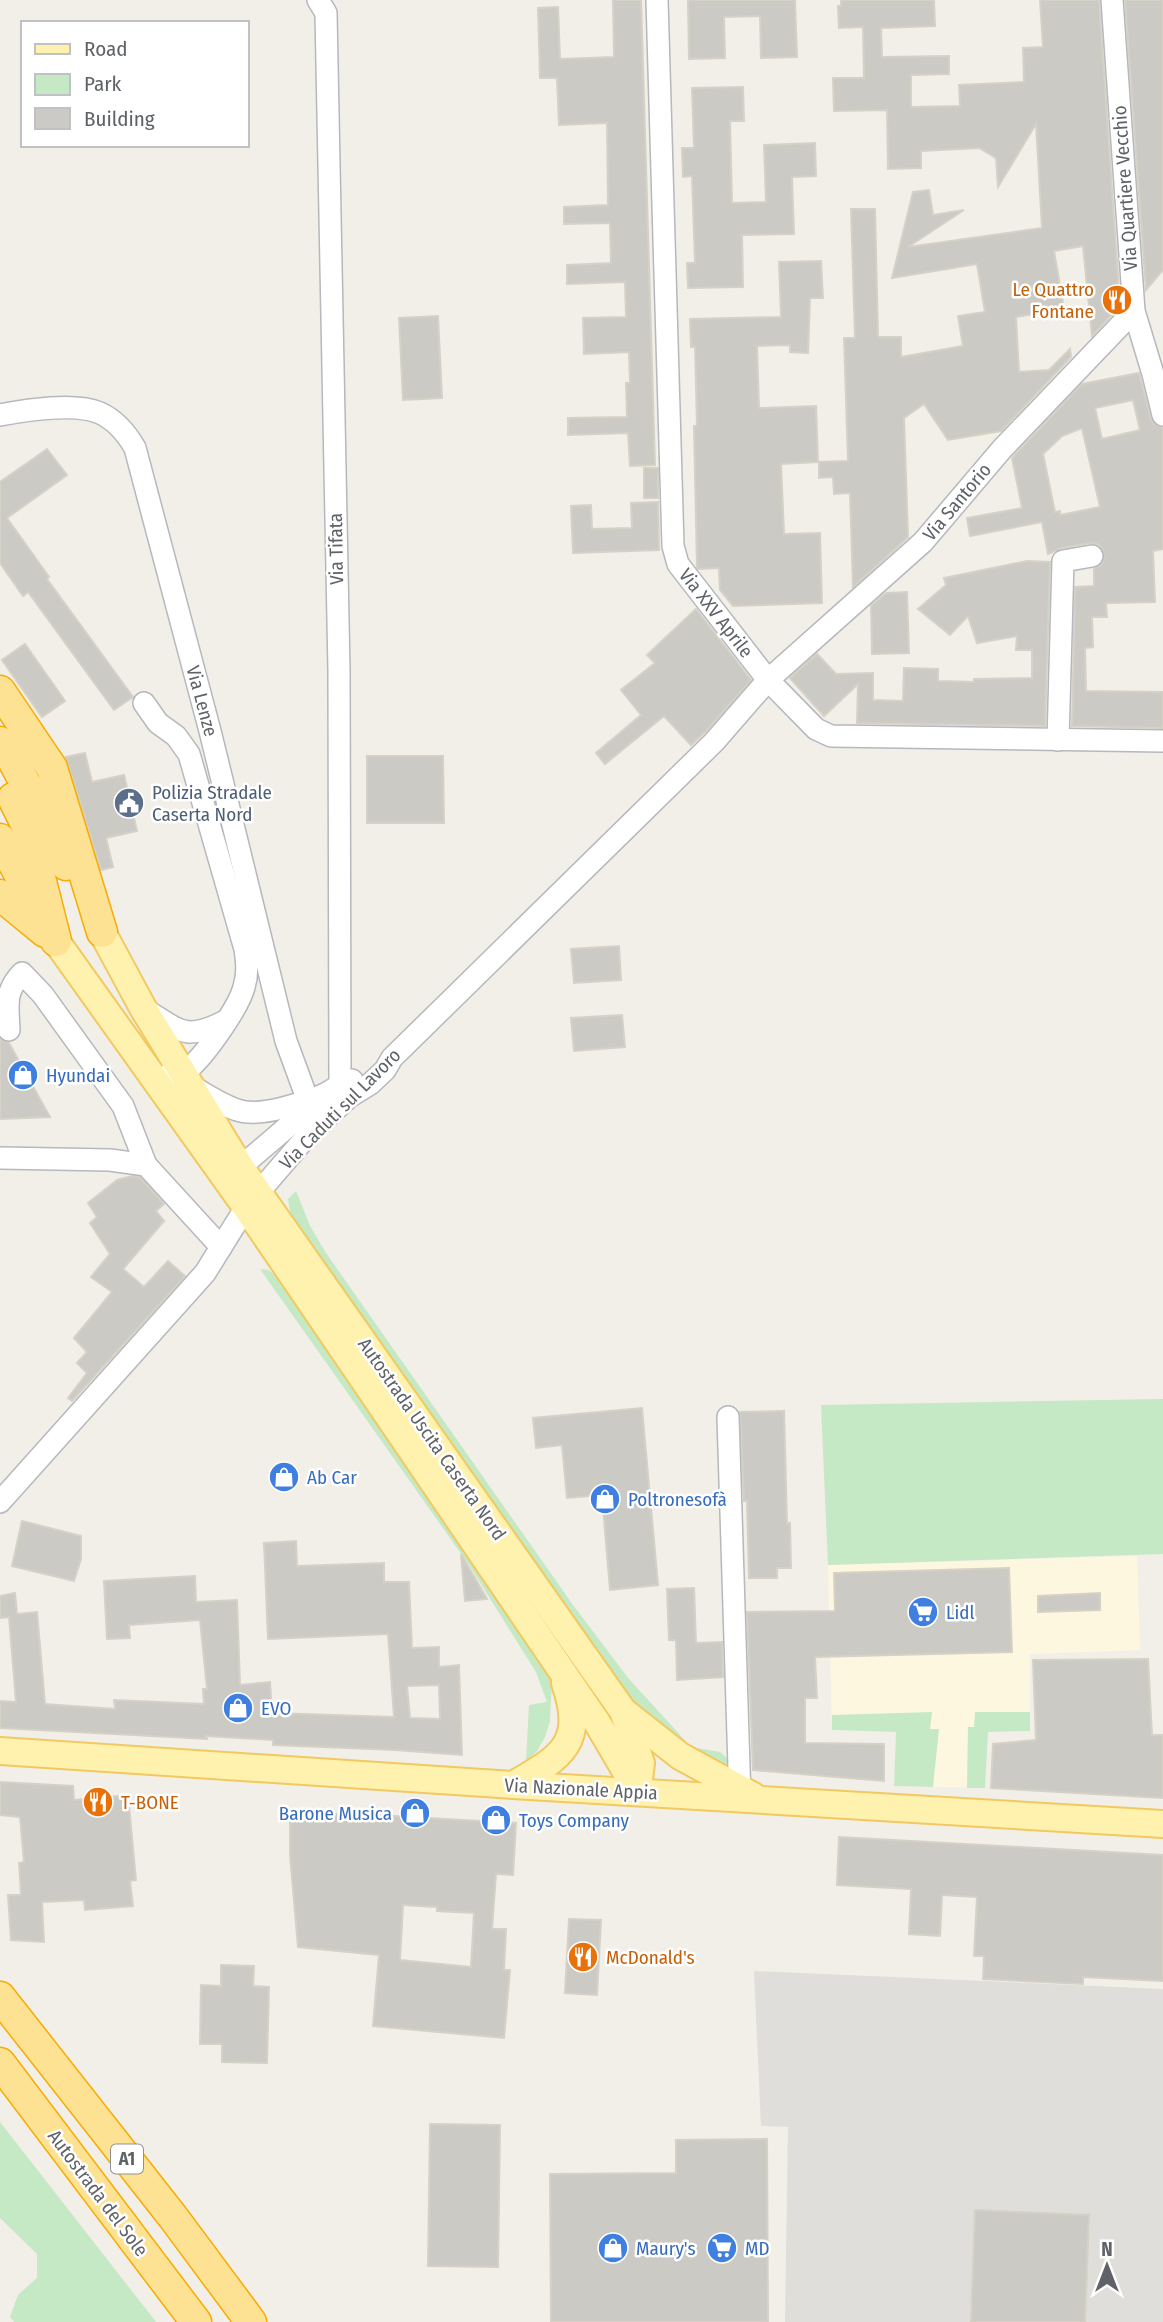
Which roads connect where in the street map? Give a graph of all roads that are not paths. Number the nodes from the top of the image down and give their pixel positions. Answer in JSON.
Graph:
{"nodes":[{"id":1,"x":318,"y":0,"type":"edge"},
{"id":2,"x":657,"y":0,"type":"edge"},
{"id":3,"x":1112,"y":0,"type":"edge"},
{"id":4,"x":1134,"y":311,"type":"junction"},
{"id":5,"x":0,"y":415,"type":"edge"},
{"id":6,"x":1163,"y":415,"type":"edge"},
{"id":7,"x":1092,"y":556,"type":"dead end"},
{"id":8,"x":768,"y":680,"type":"junction"},
{"id":9,"x":0,"y":691,"type":"edge"},
{"id":10,"x":144,"y":703,"type":"dead end"},
{"id":11,"x":0,"y":720,"type":"edge"},
{"id":12,"x":1058,"y":740,"type":"junction"},
{"id":13,"x":1163,"y":741,"type":"edge"},
{"id":14,"x":0,"y":742,"type":"edge"},
{"id":15,"x":0,"y":772,"type":"edge"},
{"id":16,"x":0,"y":807,"type":"edge"},
{"id":17,"x":0,"y":839,"type":"edge"},
{"id":18,"x":0,"y":863,"type":"edge"},
{"id":19,"x":0,"y":882,"type":"edge"},
{"id":20,"x":0,"y":895,"type":"edge"},
{"id":21,"x":0,"y":905,"type":"edge"},
{"id":22,"x":102,"y":932,"type":"junction"},
{"id":23,"x":56,"y":941,"type":"junction"},
{"id":24,"x":143,"y":1008,"type":"junction"},
{"id":25,"x":227,"y":1020,"type":"junction"},
{"id":26,"x":9,"y":1030,"type":"dead end"},
{"id":27,"x":188,"y":1079,"type":"junction"},
{"id":28,"x":331,"y":1093,"type":"junction"},
{"id":29,"x":302,"y":1128,"type":"junction"},
{"id":30,"x":0,"y":1158,"type":"edge"},
{"id":31,"x":146,"y":1165,"type":"junction"},
{"id":32,"x":247,"y":1182,"type":"junction"},
{"id":33,"x":221,"y":1247,"type":"junction"},
{"id":34,"x":728,"y":1418,"type":"dead end"},
{"id":35,"x":0,"y":1502,"type":"edge"},
{"id":36,"x":560,"y":1668,"type":"junction"},
{"id":37,"x":623,"y":1711,"type":"junction"},
{"id":38,"x":0,"y":1751,"type":"edge"},
{"id":39,"x":513,"y":1785,"type":"junction"},
{"id":40,"x":638,"y":1792,"type":"junction"},
{"id":41,"x":747,"y":1796,"type":"junction"},
{"id":42,"x":1163,"y":1824,"type":"edge"},
{"id":43,"x":0,"y":1998,"type":"edge"},
{"id":44,"x":0,"y":2063,"type":"edge"},
{"id":45,"x":196,"y":2322,"type":"edge"},
{"id":46,"x":251,"y":2322,"type":"edge"}],
"edges":[{"from":1,"to":28,"type":"street","name":"Via Tifata"},
{"from":2,"to":8,"type":"street","name":"Via XXV Aprile"},
{"from":3,"to":4,"type":"street","name":"Via Quartiere Vecchio"},
{"from":4,"to":6,"type":"street","name":"Via Quartiere Vecchio"},
{"from":4,"to":8,"type":"street","name":"Via Santorio"},
{"from":5,"to":28,"type":"street","name":"Via Lenze"},
{"from":7,"to":12,"type":"street"},
{"from":8,"to":12,"type":"street","name":"Via XXV Aprile"},
{"from":8,"to":28,"type":"street","name":"Via Caduti sul Lavoro"},
{"from":9,"to":22,"type":"highway"},
{"from":10,"to":25,"type":"street"},
{"from":11,"to":22,"type":"highway"},
{"from":12,"to":13,"type":"street","name":"Via XXV Aprile"},
{"from":14,"to":22,"type":"highway"},
{"from":15,"to":23,"type":"highway"},
{"from":16,"to":23,"type":"highway"},
{"from":17,"to":23,"type":"highway"},
{"from":18,"to":23,"type":"highway"},
{"from":19,"to":23,"type":"highway"},
{"from":20,"to":23,"type":"highway"},
{"from":21,"to":23,"type":"highway"},
{"from":22,"to":24,"type":"main road","name":"Autostrada Uscita Caserta Nord"},
{"from":23,"to":27,"type":"street"},
{"from":23,"to":32,"type":"main road","name":"Autostrada Uscita Caserta Nord"},
{"from":24,"to":25,"type":"street"},
{"from":24,"to":27,"type":"main road","name":"Autostrada Uscita Caserta Nord"},
{"from":25,"to":27,"type":"street"},
{"from":26,"to":31,"type":"street"},
{"from":27,"to":28,"type":"street","name":"Autostrada Uscita Caserta Nord"},
{"from":27,"to":32,"type":"main road","name":"Autostrada Uscita Caserta Nord"},
{"from":28,"to":29,"type":"street","name":"Via Caduti sul Lavoro"},
{"from":29,"to":32,"type":"street"},
{"from":29,"to":32,"type":"street","name":"Via Caduti sul Lavoro"},
{"from":30,"to":31,"type":"street"},
{"from":31,"to":33,"type":"street"},
{"from":32,"to":33,"type":"street","name":"Via Caduti sul Lavoro"},
{"from":32,"to":36,"type":"main road","name":"Autostrada Uscita Caserta Nord"},
{"from":32,"to":37,"type":"main road","name":"Autostrada Uscita Caserta Nord"},
{"from":33,"to":35,"type":"street","name":"Via Caduti sul Lavoro"},
{"from":34,"to":41,"type":"street"},
{"from":36,"to":39,"type":"main road"},
{"from":36,"to":40,"type":"main road","name":"Autostrada Uscita Caserta Nord"},
{"from":37,"to":40,"type":"main road"},
{"from":37,"to":41,"type":"main road"},
{"from":38,"to":39,"type":"main road","name":"Via Nazionale Appia"},
{"from":39,"to":40,"type":"main road","name":"Via Nazionale Appia"},
{"from":40,"to":41,"type":"main road","name":"Via Nazionale Appia"},
{"from":41,"to":42,"type":"main road","name":"Via Nazionale Appia"},
{"from":43,"to":46,"type":"highway","number":"A1"},
{"from":44,"to":45,"type":"highway","name":"Autostrada del Sole","number":"A1"}]}
